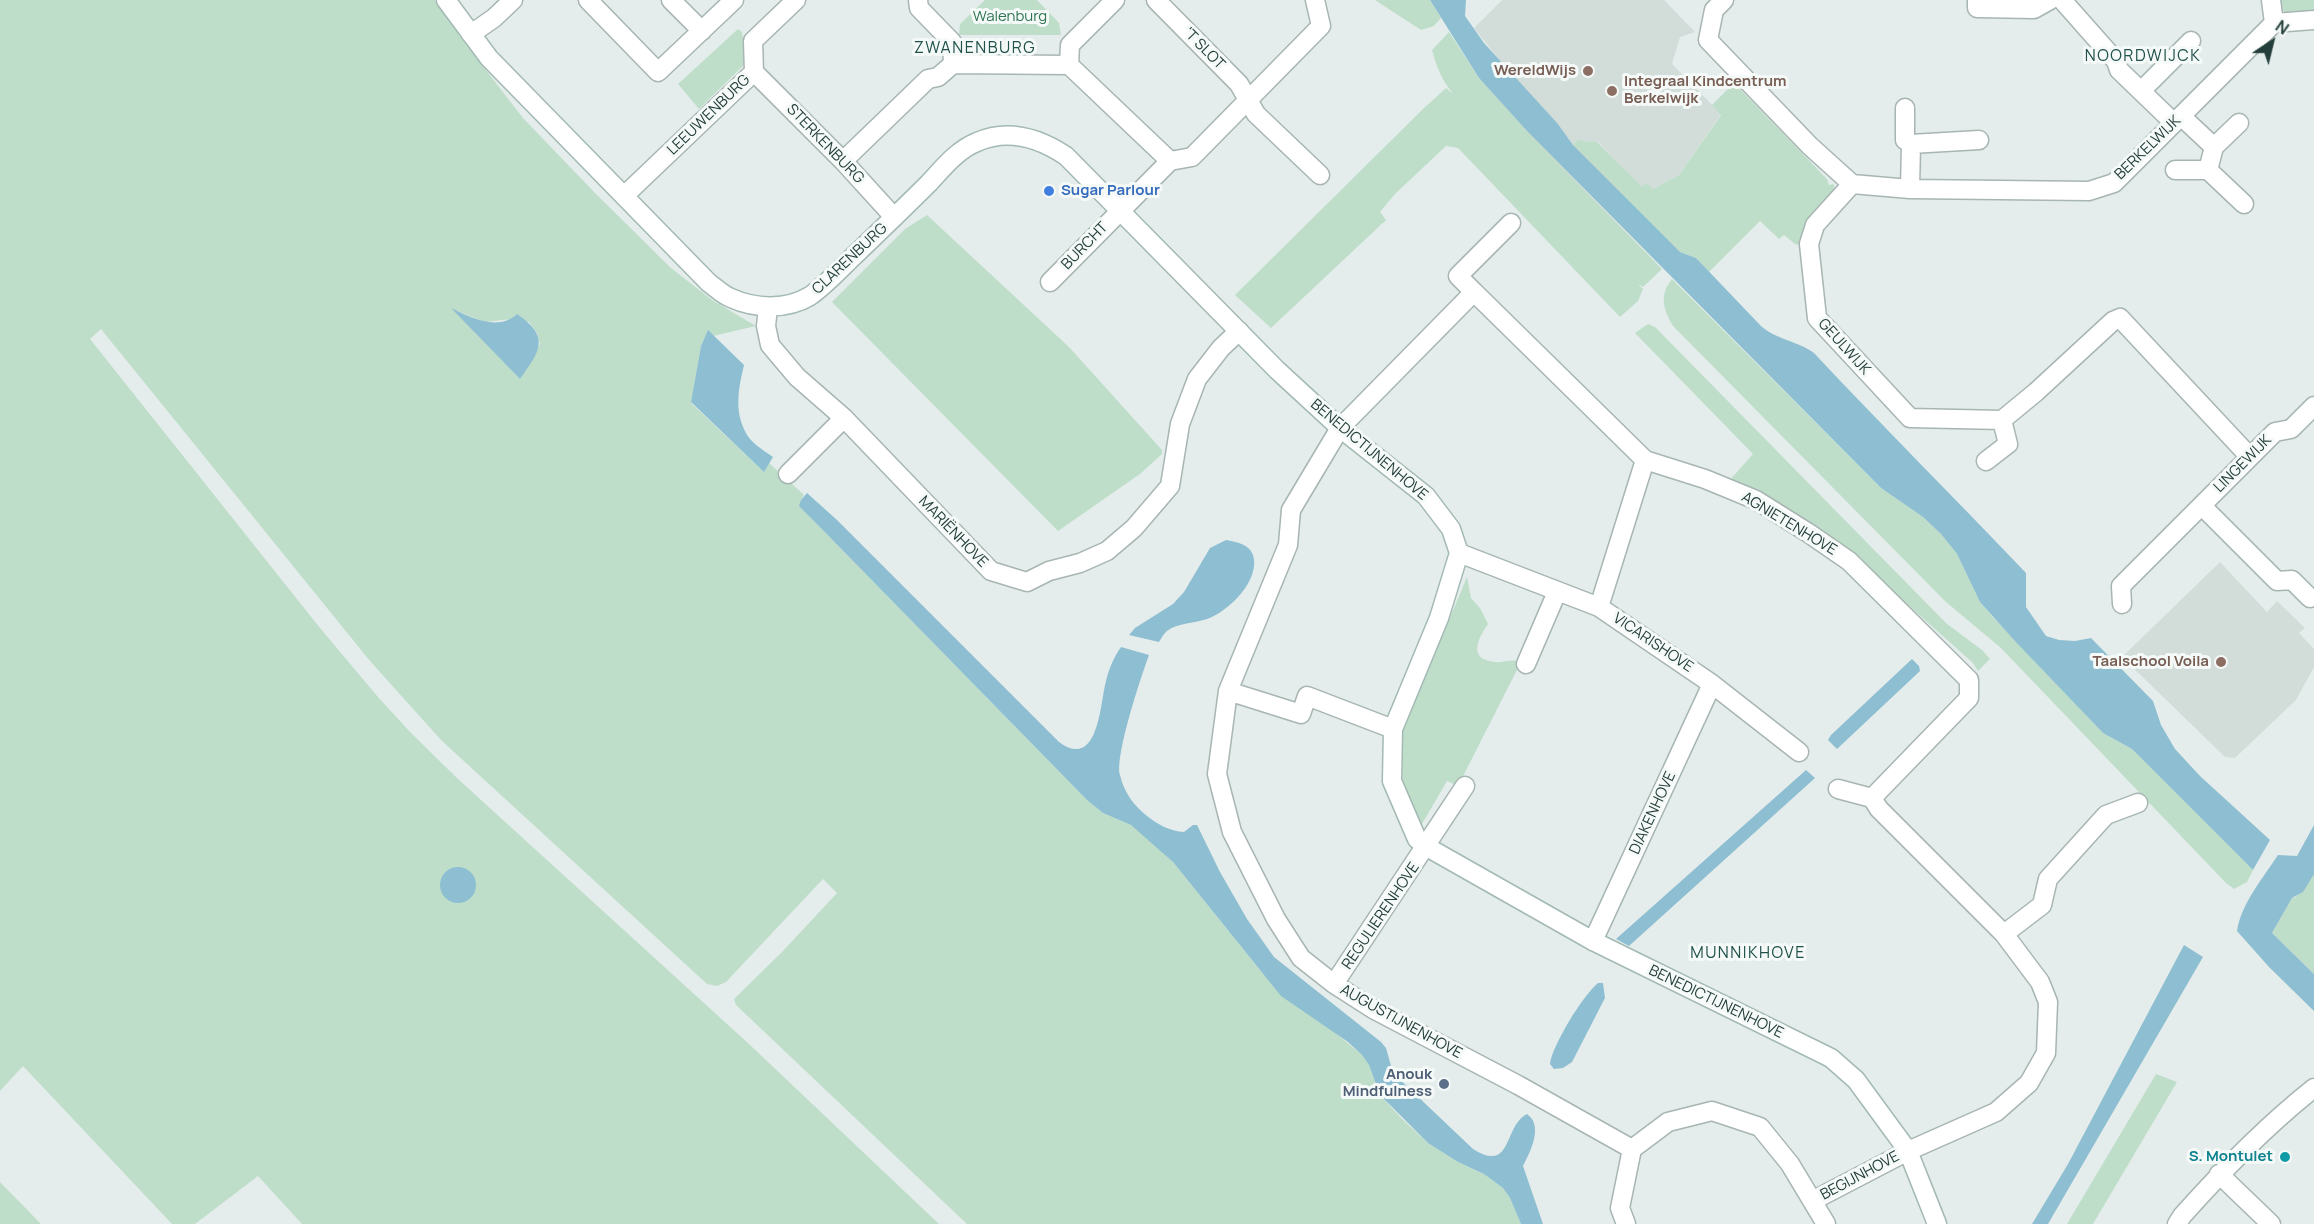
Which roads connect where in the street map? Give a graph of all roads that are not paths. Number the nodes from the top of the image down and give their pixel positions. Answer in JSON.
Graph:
{"nodes":[{"id":1,"x":446,"y":0,"type":"edge"},
{"id":2,"x":513,"y":0,"type":"edge"},
{"id":3,"x":588,"y":0,"type":"edge"},
{"id":4,"x":671,"y":0,"type":"edge"},
{"id":5,"x":734,"y":0,"type":"edge"},
{"id":6,"x":796,"y":0,"type":"edge"},
{"id":7,"x":918,"y":0,"type":"edge"},
{"id":8,"x":1115,"y":0,"type":"edge"},
{"id":9,"x":1156,"y":0,"type":"edge"},
{"id":10,"x":1315,"y":0,"type":"edge"},
{"id":11,"x":1977,"y":0,"type":"edge"},
{"id":12,"x":2050,"y":0,"type":"edge"},
{"id":13,"x":2062,"y":0,"type":"edge"},
{"id":14,"x":2271,"y":0,"type":"edge"},
{"id":15,"x":1719,"y":5,"type":"edge"},
{"id":16,"x":2314,"y":20,"type":"edge"},
{"id":17,"x":2274,"y":23,"type":"junction"},
{"id":18,"x":702,"y":31,"type":"junction"},
{"id":19,"x":471,"y":34,"type":"junction"},
{"id":20,"x":2191,"y":42,"type":"dead end"},
{"id":21,"x":953,"y":64,"type":"junction"},
{"id":22,"x":1069,"y":65,"type":"junction"},
{"id":23,"x":754,"y":72,"type":"junction"},
{"id":24,"x":2141,"y":91,"type":"junction"},
{"id":25,"x":1246,"y":101,"type":"junction"},
{"id":26,"x":1905,"y":108,"type":"dead end"},
{"id":27,"x":2177,"y":120,"type":"junction"},
{"id":28,"x":2239,"y":123,"type":"dead end"},
{"id":29,"x":1979,"y":140,"type":"dead end"},
{"id":30,"x":1911,"y":144,"type":"junction"},
{"id":31,"x":2214,"y":147,"type":"junction"},
{"id":32,"x":843,"y":161,"type":"junction"},
{"id":33,"x":1170,"y":161,"type":"junction"},
{"id":34,"x":2175,"y":170,"type":"dead end"},
{"id":35,"x":2208,"y":170,"type":"junction"},
{"id":36,"x":1320,"y":176,"type":"dead end"},
{"id":37,"x":1852,"y":184,"type":"junction"},
{"id":38,"x":1910,"y":189,"type":"junction"},
{"id":39,"x":625,"y":195,"type":"junction"},
{"id":40,"x":2244,"y":204,"type":"dead end"},
{"id":41,"x":1120,"y":210,"type":"junction"},
{"id":42,"x":894,"y":218,"type":"junction"},
{"id":43,"x":1511,"y":223,"type":"dead end"},
{"id":44,"x":1050,"y":282,"type":"dead end"},
{"id":45,"x":1474,"y":292,"type":"junction"},
{"id":46,"x":768,"y":306,"type":"junction"},
{"id":47,"x":1239,"y":331,"type":"junction"},
{"id":48,"x":2314,"y":406,"type":"edge"},
{"id":49,"x":844,"y":418,"type":"junction"},
{"id":50,"x":2002,"y":420,"type":"junction"},
{"id":51,"x":1340,"y":429,"type":"junction"},
{"id":52,"x":2250,"y":457,"type":"junction"},
{"id":53,"x":1645,"y":460,"type":"junction"},
{"id":54,"x":1986,"y":461,"type":"dead end"},
{"id":55,"x":788,"y":474,"type":"dead end"},
{"id":56,"x":2202,"y":506,"type":"junction"},
{"id":57,"x":1459,"y":554,"type":"junction"},
{"id":58,"x":1557,"y":592,"type":"junction"},
{"id":59,"x":2310,"y":597,"type":"dead end"},
{"id":60,"x":2122,"y":604,"type":"dead end"},
{"id":61,"x":1599,"y":607,"type":"junction"},
{"id":62,"x":1526,"y":664,"type":"dead end"},
{"id":63,"x":1712,"y":684,"type":"junction"},
{"id":64,"x":1228,"y":691,"type":"junction"},
{"id":65,"x":1393,"y":729,"type":"junction"},
{"id":66,"x":1799,"y":752,"type":"dead end"},
{"id":67,"x":1465,"y":786,"type":"dead end"},
{"id":68,"x":1838,"y":789,"type":"dead end"},
{"id":69,"x":1872,"y":798,"type":"junction"},
{"id":70,"x":2138,"y":803,"type":"dead end"},
{"id":71,"x":1427,"y":847,"type":"junction"},
{"id":72,"x":2004,"y":934,"type":"junction"},
{"id":73,"x":1593,"y":941,"type":"junction"},
{"id":74,"x":1334,"y":984,"type":"junction"},
{"id":75,"x":2314,"y":1088,"type":"edge"},
{"id":76,"x":1632,"y":1149,"type":"junction"},
{"id":77,"x":1908,"y":1151,"type":"junction"},
{"id":78,"x":2219,"y":1174,"type":"junction"},
{"id":79,"x":1812,"y":1201,"type":"junction"},
{"id":80,"x":1626,"y":1224,"type":"edge"},
{"id":81,"x":1826,"y":1224,"type":"edge"},
{"id":82,"x":1937,"y":1224,"type":"edge"},
{"id":83,"x":2177,"y":1224,"type":"edge"},
{"id":84,"x":2271,"y":1224,"type":"edge"}],
"edges":[{"from":1,"to":19,"type":"street","name":"CLARENBURG"},
{"from":2,"to":19,"type":"street"},
{"from":3,"to":18,"type":"street"},
{"from":4,"to":18,"type":"street"},
{"from":5,"to":18,"type":"street"},
{"from":6,"to":23,"type":"street","name":"LEEUWENBURG"},
{"from":7,"to":21,"type":"street"},
{"from":8,"to":22,"type":"street"},
{"from":9,"to":25,"type":"street","name":"'T SLOT"},
{"from":10,"to":25,"type":"street"},
{"from":11,"to":12,"type":"street"},
{"from":13,"to":24,"type":"street"},
{"from":14,"to":17,"type":"street"},
{"from":15,"to":37,"type":"street"},
{"from":16,"to":17,"type":"street"},
{"from":17,"to":27,"type":"street","name":"BERKELWIJK"},
{"from":19,"to":39,"type":"street","name":"CLARENBURG"},
{"from":20,"to":24,"type":"street"},
{"from":21,"to":22,"type":"street"},
{"from":21,"to":32,"type":"street"},
{"from":22,"to":33,"type":"street"},
{"from":23,"to":32,"type":"street","name":"STERKENBURG"},
{"from":23,"to":39,"type":"street","name":"LEEUWENBURG"},
{"from":24,"to":27,"type":"street"},
{"from":25,"to":33,"type":"street"},
{"from":25,"to":36,"type":"street","name":"'T SLOT"},
{"from":26,"to":30,"type":"street"},
{"from":27,"to":31,"type":"street"},
{"from":27,"to":38,"type":"street","name":"BERKELWIJK"},
{"from":28,"to":31,"type":"street"},
{"from":29,"to":30,"type":"street"},
{"from":30,"to":38,"type":"street"},
{"from":31,"to":35,"type":"street"},
{"from":32,"to":42,"type":"street","name":"STERKENBURG"},
{"from":33,"to":41,"type":"street","name":"BURCHT"},
{"from":34,"to":35,"type":"street"},
{"from":35,"to":40,"type":"street"},
{"from":37,"to":38,"type":"street","name":"BERKELWIJK"},
{"from":37,"to":50,"type":"street","name":"GEULWIJK"},
{"from":39,"to":46,"type":"street","name":"CLARENBURG"},
{"from":41,"to":42,"type":"street","name":"CLARENBURG"},
{"from":41,"to":44,"type":"street","name":"BURCHT"},
{"from":41,"to":47,"type":"street","name":"CLARENBURG"},
{"from":42,"to":46,"type":"street","name":"CLARENBURG"},
{"from":43,"to":45,"type":"street","name":"AGNIETENHOVE"},
{"from":45,"to":51,"type":"street"},
{"from":45,"to":53,"type":"street","name":"AGNIETENHOVE"},
{"from":46,"to":49,"type":"street","name":"MARIËNHOVE"},
{"from":47,"to":49,"type":"street","name":"MARIËNHOVE"},
{"from":47,"to":51,"type":"street","name":"BENEDICTIJNENHOVE"},
{"from":48,"to":52,"type":"street","name":"LINGEWIJK"},
{"from":49,"to":55,"type":"street"},
{"from":50,"to":52,"type":"street"},
{"from":50,"to":54,"type":"street"},
{"from":51,"to":57,"type":"street","name":"BENEDICTIJNENHOVE"},
{"from":51,"to":64,"type":"street","name":"AUGUSTIJNENHOVE"},
{"from":52,"to":56,"type":"street","name":"LINGEWIJK"},
{"from":53,"to":61,"type":"street","name":"VICARISHOVE"},
{"from":53,"to":69,"type":"street","name":"AGNIETENHOVE"},
{"from":56,"to":59,"type":"street","name":"LINGEWIJK"},
{"from":56,"to":60,"type":"street","name":"LINGEWIJK"},
{"from":57,"to":58,"type":"street"},
{"from":57,"to":65,"type":"street","name":"BENEDICTIJNENHOVE"},
{"from":58,"to":61,"type":"street"},
{"from":58,"to":62,"type":"street"},
{"from":61,"to":63,"type":"street","name":"VICARISHOVE"},
{"from":63,"to":66,"type":"street","name":"VICARISHOVE"},
{"from":63,"to":73,"type":"street","name":"DIAKENHOVE"},
{"from":64,"to":65,"type":"street"},
{"from":64,"to":74,"type":"street","name":"AUGUSTIJNENHOVE"},
{"from":65,"to":71,"type":"street","name":"BENEDICTIJNENHOVE"},
{"from":67,"to":71,"type":"street"},
{"from":68,"to":69,"type":"street"},
{"from":69,"to":72,"type":"street"},
{"from":70,"to":72,"type":"street"},
{"from":71,"to":73,"type":"street","name":"BENEDICTIJNENHOVE"},
{"from":71,"to":74,"type":"street","name":"REGULIERENHOVE"},
{"from":72,"to":77,"type":"street"},
{"from":73,"to":77,"type":"street","name":"BENEDICTIJNENHOVE"},
{"from":74,"to":76,"type":"street","name":"AUGUSTIJNENHOVE"},
{"from":75,"to":78,"type":"street"},
{"from":76,"to":79,"type":"street","name":"BEGIJNHOVE"},
{"from":76,"to":80,"type":"street"},
{"from":77,"to":79,"type":"street","name":"BEGIJNHOVE"},
{"from":77,"to":82,"type":"street","name":"BENEDICTIJNENHOVE"},
{"from":78,"to":83,"type":"street"},
{"from":78,"to":84,"type":"street"},
{"from":79,"to":81,"type":"street","name":"BEGIJNHOVE"}]}
